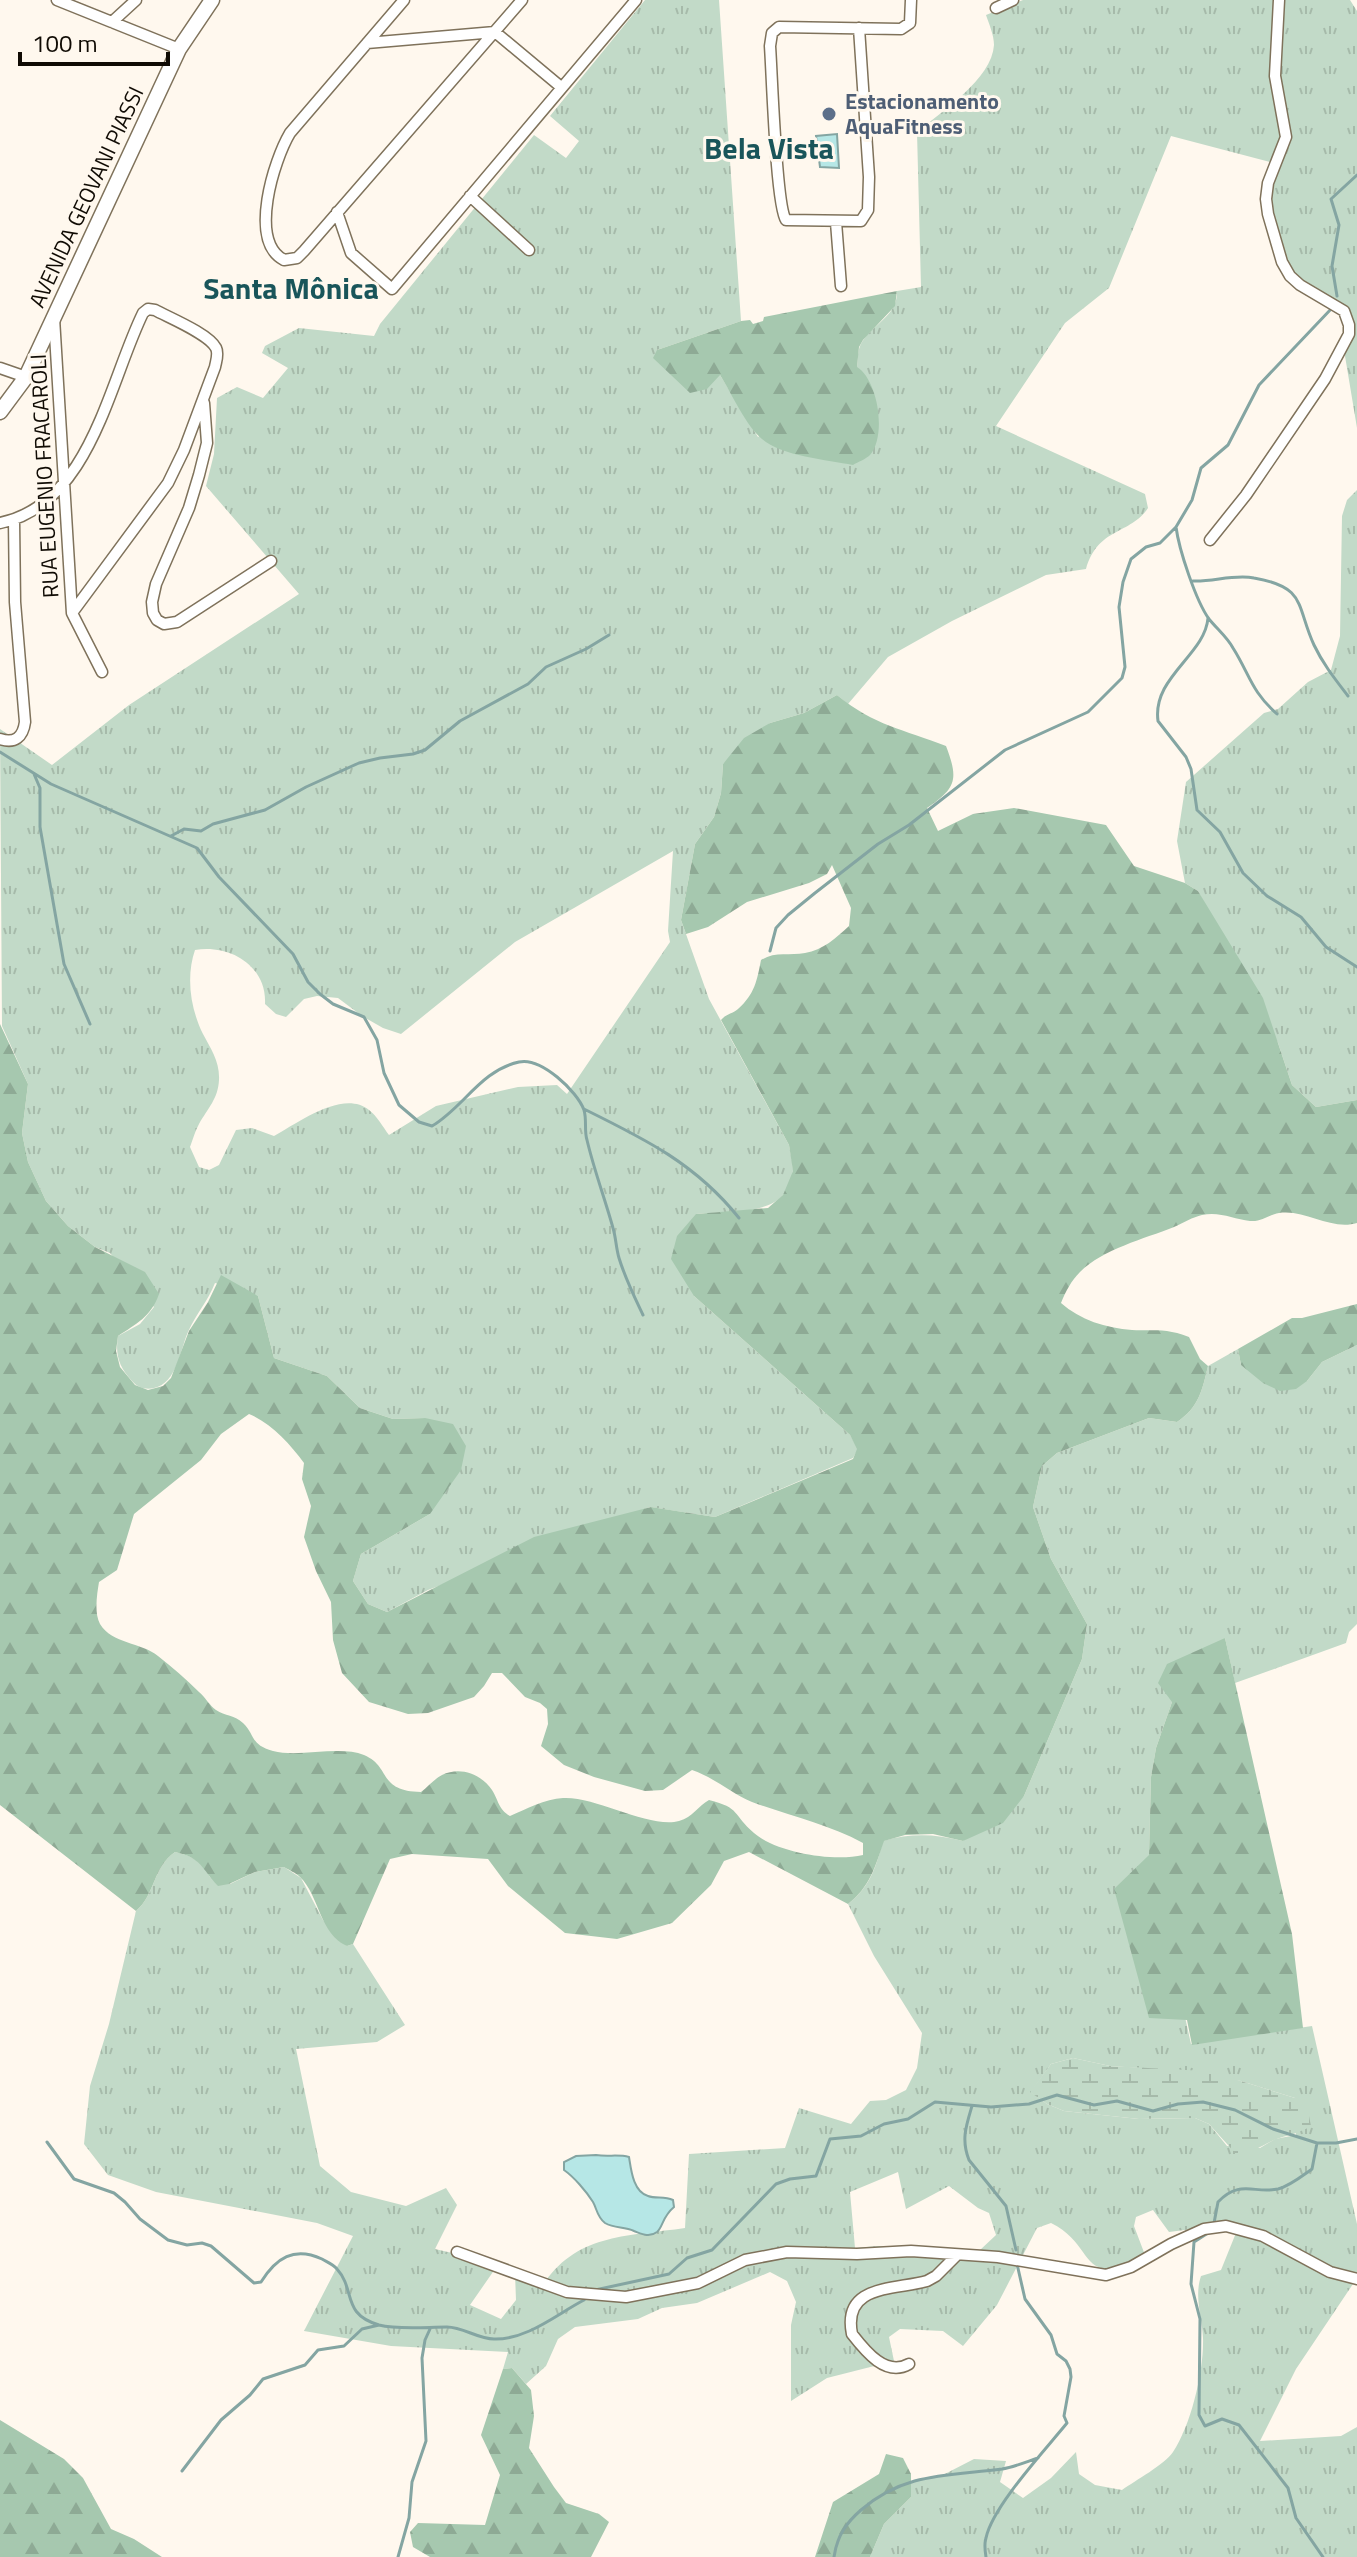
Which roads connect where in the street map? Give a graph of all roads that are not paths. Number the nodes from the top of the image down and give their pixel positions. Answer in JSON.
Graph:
{"nodes":[{"id":1,"x":57,"y":0,"type":"edge"},
{"id":2,"x":136,"y":0,"type":"edge"},
{"id":3,"x":212,"y":0,"type":"edge"},
{"id":4,"x":404,"y":0,"type":"edge"},
{"id":5,"x":522,"y":0,"type":"edge"},
{"id":6,"x":636,"y":0,"type":"edge"},
{"id":7,"x":911,"y":0,"type":"edge"},
{"id":8,"x":1013,"y":0,"type":"edge"},
{"id":9,"x":1279,"y":0,"type":"edge"},
{"id":10,"x":996,"y":8,"type":"dead end"},
{"id":11,"x":112,"y":22,"type":"junction"},
{"id":12,"x":859,"y":28,"type":"junction"},
{"id":13,"x":495,"y":32,"type":"junction"},
{"id":14,"x":367,"y":43,"type":"junction"},
{"id":15,"x":179,"y":49,"type":"junction"},
{"id":16,"x":561,"y":87,"type":"junction"},
{"id":17,"x":470,"y":196,"type":"junction"},
{"id":18,"x":337,"y":212,"type":"junction"},
{"id":19,"x":836,"y":222,"type":"junction"},
{"id":20,"x":529,"y":250,"type":"dead end"},
{"id":21,"x":841,"y":286,"type":"dead end"},
{"id":22,"x":54,"y":318,"type":"junction"},
{"id":23,"x":0,"y":368,"type":"edge"},
{"id":24,"x":26,"y":377,"type":"junction"},
{"id":25,"x":204,"y":399,"type":"junction"},
{"id":26,"x":0,"y":412,"type":"edge"},
{"id":27,"x":66,"y":482,"type":"junction"},
{"id":28,"x":14,"y":520,"type":"junction"},
{"id":29,"x":0,"y":523,"type":"edge"},
{"id":30,"x":1210,"y":540,"type":"dead end"},
{"id":31,"x":271,"y":561,"type":"dead end"},
{"id":32,"x":72,"y":613,"type":"junction"},
{"id":33,"x":102,"y":672,"type":"dead end"},
{"id":34,"x":0,"y":739,"type":"edge"},
{"id":35,"x":457,"y":2252,"type":"dead end"},
{"id":36,"x":956,"y":2256,"type":"junction"},
{"id":37,"x":1357,"y":2279,"type":"edge"},
{"id":38,"x":909,"y":2364,"type":"dead end"}],
"edges":[{"from":1,"to":11,"type":"street"},
{"from":2,"to":11,"type":"street"},
{"from":3,"to":15,"type":"main road","name":"AVENIDA GEOVANI PIASSI"},
{"from":4,"to":14,"type":"street"},
{"from":5,"to":13,"type":"street"},
{"from":6,"to":16,"type":"street"},
{"from":7,"to":12,"type":"street"},
{"from":8,"to":10,"type":"street"},
{"from":9,"to":30,"type":"street"},
{"from":11,"to":15,"type":"street"},
{"from":12,"to":19,"type":"street"},
{"from":12,"to":19,"type":"street"},
{"from":13,"to":14,"type":"street"},
{"from":13,"to":16,"type":"street"},
{"from":13,"to":18,"type":"street"},
{"from":14,"to":18,"type":"street"},
{"from":15,"to":22,"type":"main road","name":"AVENIDA GEOVANI PIASSI"},
{"from":16,"to":17,"type":"street"},
{"from":17,"to":18,"type":"street"},
{"from":17,"to":20,"type":"street"},
{"from":19,"to":21,"type":"street"},
{"from":22,"to":24,"type":"main road","name":"AVENIDA GEOVANI PIASSI"},
{"from":22,"to":27,"type":"street","name":"RUA EUGENIO FRACAROLI"},
{"from":23,"to":24,"type":"street"},
{"from":24,"to":26,"type":"main road","name":"AVENIDA GEOVANI PIASSI"},
{"from":25,"to":27,"type":"street"},
{"from":25,"to":31,"type":"street"},
{"from":25,"to":32,"type":"street"},
{"from":27,"to":28,"type":"street"},
{"from":27,"to":32,"type":"street","name":"RUA EUGENIO FRACAROLI"},
{"from":28,"to":29,"type":"street"},
{"from":28,"to":34,"type":"street"},
{"from":32,"to":33,"type":"street","name":"RUA EUGENIO FRACAROLI"},
{"from":35,"to":36,"type":"street"},
{"from":36,"to":37,"type":"street"},
{"from":36,"to":38,"type":"street"}]}
